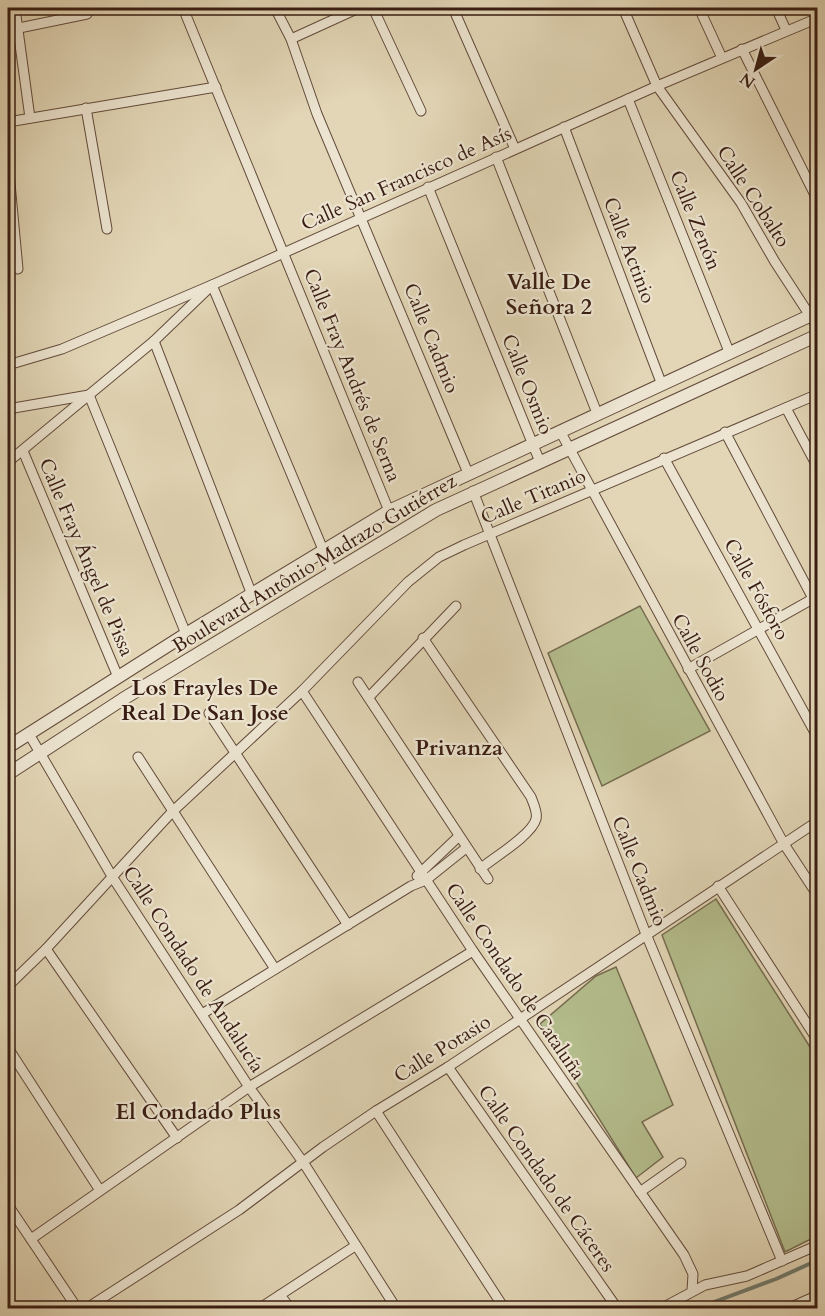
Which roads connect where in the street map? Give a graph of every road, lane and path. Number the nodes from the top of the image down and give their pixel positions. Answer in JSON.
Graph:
{"nodes":[{"id":1,"x":15,"y":8,"type":"edge"},
{"id":2,"x":183,"y":8,"type":"edge"},
{"id":3,"x":275,"y":8,"type":"edge"},
{"id":4,"x":359,"y":8,"type":"edge"},
{"id":5,"x":373,"y":8,"type":"edge"},
{"id":6,"x":453,"y":8,"type":"edge"},
{"id":7,"x":623,"y":8,"type":"edge"},
{"id":8,"x":699,"y":8,"type":"edge"},
{"id":9,"x":776,"y":8,"type":"edge"},
{"id":10,"x":87,"y":14,"type":"dead end"},
{"id":11,"x":815,"y":19,"type":"edge"},
{"id":12,"x":19,"y":28,"type":"junction"},
{"id":13,"x":786,"y":30,"type":"junction"},
{"id":14,"x":818,"y":30,"type":"edge"},
{"id":15,"x":291,"y":39,"type":"junction"},
{"id":16,"x":742,"y":49,"type":"junction"},
{"id":17,"x":722,"y":57,"type":"junction"},
{"id":18,"x":657,"y":86,"type":"junction"},
{"id":19,"x":216,"y":87,"type":"junction"},
{"id":20,"x":628,"y":99,"type":"junction"},
{"id":21,"x":86,"y":108,"type":"junction"},
{"id":22,"x":421,"y":111,"type":"dead end"},
{"id":23,"x":30,"y":118,"type":"junction"},
{"id":24,"x":8,"y":122,"type":"edge"},
{"id":25,"x":564,"y":127,"type":"junction"},
{"id":26,"x":515,"y":149,"type":"junction"},
{"id":27,"x":496,"y":157,"type":"junction"},
{"id":28,"x":8,"y":162,"type":"edge"},
{"id":29,"x":428,"y":187,"type":"junction"},
{"id":30,"x":818,"y":201,"type":"edge"},
{"id":31,"x":362,"y":217,"type":"junction"},
{"id":32,"x":107,"y":229,"type":"dead end"},
{"id":33,"x":284,"y":253,"type":"junction"},
{"id":34,"x":18,"y":269,"type":"dead end"},
{"id":35,"x":212,"y":285,"type":"junction"},
{"id":36,"x":813,"y":314,"type":"edge"},
{"id":37,"x":818,"y":327,"type":"edge"},
{"id":38,"x":818,"y":335,"type":"edge"},
{"id":39,"x":154,"y":341,"type":"junction"},
{"id":40,"x":729,"y":354,"type":"junction"},
{"id":41,"x":8,"y":365,"type":"edge"},
{"id":42,"x":662,"y":385,"type":"junction"},
{"id":43,"x":818,"y":394,"type":"edge"},
{"id":44,"x":88,"y":395,"type":"junction"},
{"id":45,"x":786,"y":408,"type":"junction"},
{"id":46,"x":8,"y":409,"type":"edge"},
{"id":47,"x":597,"y":413,"type":"junction"},
{"id":48,"x":560,"y":431,"type":"junction"},
{"id":49,"x":725,"y":432,"type":"junction"},
{"id":50,"x":533,"y":444,"type":"junction"},
{"id":51,"x":567,"y":449,"type":"junction"},
{"id":52,"x":23,"y":451,"type":"junction"},
{"id":53,"x":664,"y":458,"type":"junction"},
{"id":54,"x":8,"y":462,"type":"edge"},
{"id":55,"x":540,"y":462,"type":"junction"},
{"id":56,"x":818,"y":468,"type":"edge"},
{"id":57,"x":468,"y":473,"type":"junction"},
{"id":58,"x":473,"y":491,"type":"junction"},
{"id":59,"x":591,"y":492,"type":"junction"},
{"id":60,"x":389,"y":511,"type":"junction"},
{"id":61,"x":491,"y":533,"type":"junction"},
{"id":62,"x":322,"y":552,"type":"junction"},
{"id":63,"x":332,"y":571,"type":"junction"},
{"id":64,"x":252,"y":595,"type":"junction"},
{"id":65,"x":815,"y":598,"type":"edge"},
{"id":66,"x":456,"y":606,"type":"dead end"},
{"id":67,"x":818,"y":608,"type":"edge"},
{"id":68,"x":759,"y":629,"type":"junction"},
{"id":69,"x":186,"y":634,"type":"junction"},
{"id":70,"x":423,"y":638,"type":"junction"},
{"id":71,"x":688,"y":669,"type":"junction"},
{"id":72,"x":118,"y":677,"type":"junction"},
{"id":73,"x":358,"y":682,"type":"dead end"},
{"id":74,"x":302,"y":691,"type":"junction"},
{"id":75,"x":369,"y":698,"type":"junction"},
{"id":76,"x":209,"y":713,"type":"dead end"},
{"id":77,"x":29,"y":734,"type":"junction"},
{"id":78,"x":818,"y":738,"type":"edge"},
{"id":79,"x":8,"y":747,"type":"edge"},
{"id":80,"x":42,"y":753,"type":"junction"},
{"id":81,"x":236,"y":753,"type":"junction"},
{"id":82,"x":138,"y":757,"type":"dead end"},
{"id":83,"x":8,"y":774,"type":"edge"},
{"id":84,"x":172,"y":812,"type":"junction"},
{"id":85,"x":818,"y":821,"type":"edge"},
{"id":86,"x":458,"y":837,"type":"junction"},
{"id":87,"x":784,"y":844,"type":"junction"},
{"id":88,"x":466,"y":848,"type":"junction"},
{"id":89,"x":480,"y":869,"type":"junction"},
{"id":90,"x":423,"y":876,"type":"junction"},
{"id":91,"x":113,"y":878,"type":"junction"},
{"id":92,"x":488,"y":879,"type":"dead end"},
{"id":93,"x":718,"y":886,"type":"junction"},
{"id":94,"x":818,"y":897,"type":"edge"},
{"id":95,"x":348,"y":926,"type":"junction"},
{"id":96,"x":646,"y":934,"type":"junction"},
{"id":97,"x":46,"y":949,"type":"junction"},
{"id":98,"x":473,"y":951,"type":"junction"},
{"id":99,"x":275,"y":969,"type":"junction"},
{"id":100,"x":8,"y":986,"type":"edge"},
{"id":101,"x":202,"y":1014,"type":"junction"},
{"id":102,"x":521,"y":1019,"type":"junction"},
{"id":103,"x":818,"y":1041,"type":"edge"},
{"id":104,"x":8,"y":1048,"type":"edge"},
{"id":105,"x":448,"y":1067,"type":"junction"},
{"id":106,"x":249,"y":1087,"type":"junction"},
{"id":107,"x":376,"y":1111,"type":"junction"},
{"id":108,"x":177,"y":1138,"type":"junction"},
{"id":109,"x":303,"y":1162,"type":"junction"},
{"id":110,"x":681,"y":1163,"type":"dead end"},
{"id":111,"x":99,"y":1189,"type":"junction"},
{"id":112,"x":640,"y":1192,"type":"junction"},
{"id":113,"x":8,"y":1205,"type":"edge"},
{"id":114,"x":32,"y":1239,"type":"junction"},
{"id":115,"x":818,"y":1245,"type":"edge"},
{"id":116,"x":355,"y":1246,"type":"junction"},
{"id":117,"x":782,"y":1261,"type":"junction"},
{"id":118,"x":692,"y":1291,"type":"junction"},
{"id":119,"x":280,"y":1295,"type":"junction"},
{"id":120,"x":818,"y":1295,"type":"edge"},
{"id":121,"x":76,"y":1308,"type":"edge"},
{"id":122,"x":87,"y":1308,"type":"edge"},
{"id":123,"x":260,"y":1308,"type":"edge"},
{"id":124,"x":290,"y":1308,"type":"edge"},
{"id":125,"x":396,"y":1308,"type":"edge"},
{"id":126,"x":504,"y":1308,"type":"edge"},
{"id":127,"x":617,"y":1308,"type":"edge"},
{"id":128,"x":662,"y":1308,"type":"edge"},
{"id":129,"x":789,"y":1308,"type":"edge"}],
"edges":[{"from":1,"to":12,"type":"street"},
{"from":2,"to":19,"type":"street","name":"Calle Fray Andrés de Serna"},
{"from":3,"to":15,"type":"street","name":"Calle Cadmio"},
{"from":4,"to":15,"type":"street"},
{"from":5,"to":22,"type":"street"},
{"from":6,"to":26,"type":"street"},
{"from":7,"to":18,"type":"street","name":"Calle Cobalto"},
{"from":8,"to":17,"type":"street"},
{"from":9,"to":13,"type":"street"},
{"from":10,"to":12,"type":"street"},
{"from":11,"to":13,"type":"street","name":"Calle San Francisco de Asís"},
{"from":11,"to":14,"type":"street"},
{"from":12,"to":23,"type":"street"},
{"from":13,"to":16,"type":"street","name":"Calle San Francisco de Asís"},
{"from":15,"to":31,"type":"street","name":"Calle Cadmio"},
{"from":16,"to":17,"type":"street","name":"Calle San Francisco de Asís"},
{"from":16,"to":30,"type":"street"},
{"from":17,"to":18,"type":"street","name":"Calle San Francisco de Asís"},
{"from":18,"to":20,"type":"street","name":"Calle San Francisco de Asís"},
{"from":18,"to":36,"type":"street","name":"Calle Cobalto"},
{"from":19,"to":21,"type":"street"},
{"from":19,"to":33,"type":"street","name":"Calle Fray Andrés de Serna"},
{"from":20,"to":25,"type":"street","name":"Calle San Francisco de Asís"},
{"from":20,"to":40,"type":"street","name":"Calle Zenón"},
{"from":21,"to":23,"type":"street"},
{"from":21,"to":32,"type":"street"},
{"from":23,"to":24,"type":"street"},
{"from":25,"to":26,"type":"street","name":"Calle San Francisco de Asís"},
{"from":25,"to":42,"type":"street","name":"Calle Actinio"},
{"from":26,"to":27,"type":"street","name":"Calle San Francisco de Asís"},
{"from":27,"to":29,"type":"street","name":"Calle San Francisco de Asís"},
{"from":27,"to":47,"type":"street"},
{"from":28,"to":34,"type":"street"},
{"from":29,"to":31,"type":"street","name":"Calle San Francisco de Asís"},
{"from":29,"to":50,"type":"street","name":"Calle Osmio"},
{"from":31,"to":33,"type":"street","name":"Calle San Francisco de Asís"},
{"from":31,"to":57,"type":"street","name":"Calle Cadmio"},
{"from":33,"to":35,"type":"street","name":"Calle San Francisco de Asís"},
{"from":33,"to":60,"type":"street","name":"Calle Fray Andrés de Serna"},
{"from":35,"to":39,"type":"street"},
{"from":35,"to":41,"type":"street","name":"Calle San Francisco de Asís"},
{"from":35,"to":62,"type":"street"},
{"from":36,"to":37,"type":"street","name":"Calle Cobalto"},
{"from":36,"to":40,"type":"street","name":"Boulevard Antônio Madrazo Gutiérrez"},
{"from":38,"to":51,"type":"street","name":"Boulevard Antônio Madrazo Gutiérrez"},
{"from":39,"to":44,"type":"street"},
{"from":39,"to":64,"type":"street"},
{"from":40,"to":42,"type":"street","name":"Boulevard Antônio Madrazo Gutiérrez"},
{"from":42,"to":47,"type":"street","name":"Boulevard Antônio Madrazo Gutiérrez"},
{"from":43,"to":45,"type":"street","name":"Calle Titanio"},
{"from":44,"to":46,"type":"street"},
{"from":44,"to":52,"type":"street"},
{"from":44,"to":69,"type":"street"},
{"from":45,"to":49,"type":"street","name":"Calle Titanio"},
{"from":45,"to":56,"type":"street"},
{"from":47,"to":48,"type":"street","name":"Boulevard Antônio Madrazo Gutiérrez"},
{"from":48,"to":50,"type":"street","name":"Boulevard Antônio Madrazo Gutiérrez"},
{"from":48,"to":51,"type":"street","name":"Calle Sodio"},
{"from":49,"to":53,"type":"street","name":"Calle Titanio"},
{"from":49,"to":65,"type":"street"},
{"from":50,"to":55,"type":"street","name":"Calle Osmio"},
{"from":50,"to":57,"type":"street","name":"Boulevard Antônio Madrazo Gutiérrez"},
{"from":51,"to":55,"type":"street","name":"Boulevard Antônio Madrazo Gutiérrez"},
{"from":51,"to":59,"type":"street","name":"Calle Sodio"},
{"from":52,"to":54,"type":"street"},
{"from":52,"to":72,"type":"street","name":"Calle Fray Ángel de Pissa"},
{"from":53,"to":59,"type":"street","name":"Calle Titanio"},
{"from":53,"to":68,"type":"street","name":"Calle Fósforo"},
{"from":55,"to":58,"type":"street","name":"Boulevard Antônio Madrazo Gutiérrez"},
{"from":57,"to":60,"type":"street","name":"Boulevard Antônio Madrazo Gutiérrez"},
{"from":58,"to":61,"type":"street","name":"Calle Cadmio"},
{"from":58,"to":63,"type":"street","name":"Boulevard Antônio Madrazo Gutiérrez"},
{"from":59,"to":61,"type":"street","name":"Calle Titanio"},
{"from":59,"to":71,"type":"street","name":"Calle Sodio"},
{"from":60,"to":62,"type":"street","name":"Boulevard Antônio Madrazo Gutiérrez"},
{"from":61,"to":74,"type":"street","name":"Calle Titanio"},
{"from":61,"to":96,"type":"street","name":"Calle Cadmio"},
{"from":62,"to":63,"type":"street"},
{"from":62,"to":64,"type":"street","name":"Boulevard Antônio Madrazo Gutiérrez"},
{"from":63,"to":80,"type":"street","name":"Boulevard Antônio Madrazo Gutiérrez"},
{"from":64,"to":69,"type":"street","name":"Boulevard Antônio Madrazo Gutiérrez"},
{"from":65,"to":67,"type":"street"},
{"from":65,"to":68,"type":"street"},
{"from":66,"to":70,"type":"street"},
{"from":68,"to":71,"type":"street"},
{"from":68,"to":78,"type":"street","name":"Calle Fósforo"},
{"from":69,"to":72,"type":"street","name":"Boulevard Antônio Madrazo Gutiérrez"},
{"from":70,"to":75,"type":"street"},
{"from":70,"to":89,"type":"street"},
{"from":71,"to":87,"type":"street","name":"Calle Sodio"},
{"from":72,"to":77,"type":"street","name":"Boulevard Antônio Madrazo Gutiérrez"},
{"from":73,"to":75,"type":"street"},
{"from":74,"to":81,"type":"street","name":"Calle Titanio"},
{"from":74,"to":90,"type":"street","name":"Calle Condado de Cataluña"},
{"from":75,"to":86,"type":"street"},
{"from":76,"to":81,"type":"street"},
{"from":77,"to":79,"type":"street","name":"Boulevard Antônio Madrazo Gutiérrez"},
{"from":77,"to":80,"type":"street","name":"Calle Condado de Andalucía"},
{"from":80,"to":83,"type":"street","name":"Boulevard Antônio Madrazo Gutiérrez"},
{"from":80,"to":91,"type":"street","name":"Calle Condado de Andalucía"},
{"from":81,"to":84,"type":"street","name":"Calle Titanio"},
{"from":81,"to":95,"type":"street"},
{"from":82,"to":84,"type":"street"},
{"from":84,"to":91,"type":"street","name":"Calle Titanio"},
{"from":84,"to":99,"type":"street"},
{"from":85,"to":87,"type":"street","name":"Calle Potasio"},
{"from":86,"to":88,"type":"street"},
{"from":86,"to":90,"type":"street"},
{"from":87,"to":93,"type":"street","name":"Calle Potasio"},
{"from":87,"to":94,"type":"street","name":"Calle Sodio"},
{"from":88,"to":89,"type":"street"},
{"from":88,"to":90,"type":"street"},
{"from":89,"to":92,"type":"street"},
{"from":90,"to":95,"type":"street"},
{"from":90,"to":98,"type":"street","name":"Calle Condado de Cataluña"},
{"from":91,"to":97,"type":"street","name":"Calle Titanio"},
{"from":91,"to":101,"type":"street","name":"Calle Condado de Andalucía"},
{"from":93,"to":96,"type":"street","name":"Calle Potasio"},
{"from":93,"to":103,"type":"street"},
{"from":95,"to":99,"type":"street"},
{"from":96,"to":102,"type":"street","name":"Calle Potasio"},
{"from":96,"to":117,"type":"street","name":"Calle Cadmio"},
{"from":97,"to":100,"type":"street","name":"Calle Titanio"},
{"from":97,"to":108,"type":"street"},
{"from":98,"to":102,"type":"street","name":"Calle Condado de Cataluña"},
{"from":98,"to":106,"type":"street"},
{"from":99,"to":101,"type":"street"},
{"from":101,"to":106,"type":"street","name":"Calle Condado de Andalucía"},
{"from":102,"to":105,"type":"street","name":"Calle Potasio"},
{"from":102,"to":112,"type":"street","name":"Calle Condado de Cataluña"},
{"from":104,"to":111,"type":"street"},
{"from":105,"to":107,"type":"street","name":"Calle Potasio"},
{"from":105,"to":127,"type":"street","name":"Calle Condado de Cáceres"},
{"from":106,"to":108,"type":"street"},
{"from":106,"to":109,"type":"street","name":"Calle Condado de Andalucía"},
{"from":107,"to":109,"type":"street","name":"Calle Potasio"},
{"from":107,"to":126,"type":"street"},
{"from":108,"to":111,"type":"street"},
{"from":109,"to":116,"type":"street","name":"Calle Condado de Andalucía"},
{"from":109,"to":122,"type":"street","name":"Calle Potasio"},
{"from":110,"to":112,"type":"street"},
{"from":111,"to":114,"type":"street"},
{"from":112,"to":118,"type":"street","name":"Calle Condado de Cataluña"},
{"from":113,"to":114,"type":"street"},
{"from":114,"to":121,"type":"street"},
{"from":115,"to":117,"type":"street"},
{"from":116,"to":119,"type":"street"},
{"from":116,"to":125,"type":"street","name":"Calle Condado de Andalucía"},
{"from":117,"to":118,"type":"street"},
{"from":118,"to":128,"type":"street"},
{"from":119,"to":123,"type":"street"},
{"from":119,"to":124,"type":"street"},
{"from":120,"to":129,"type":"street"}]}
